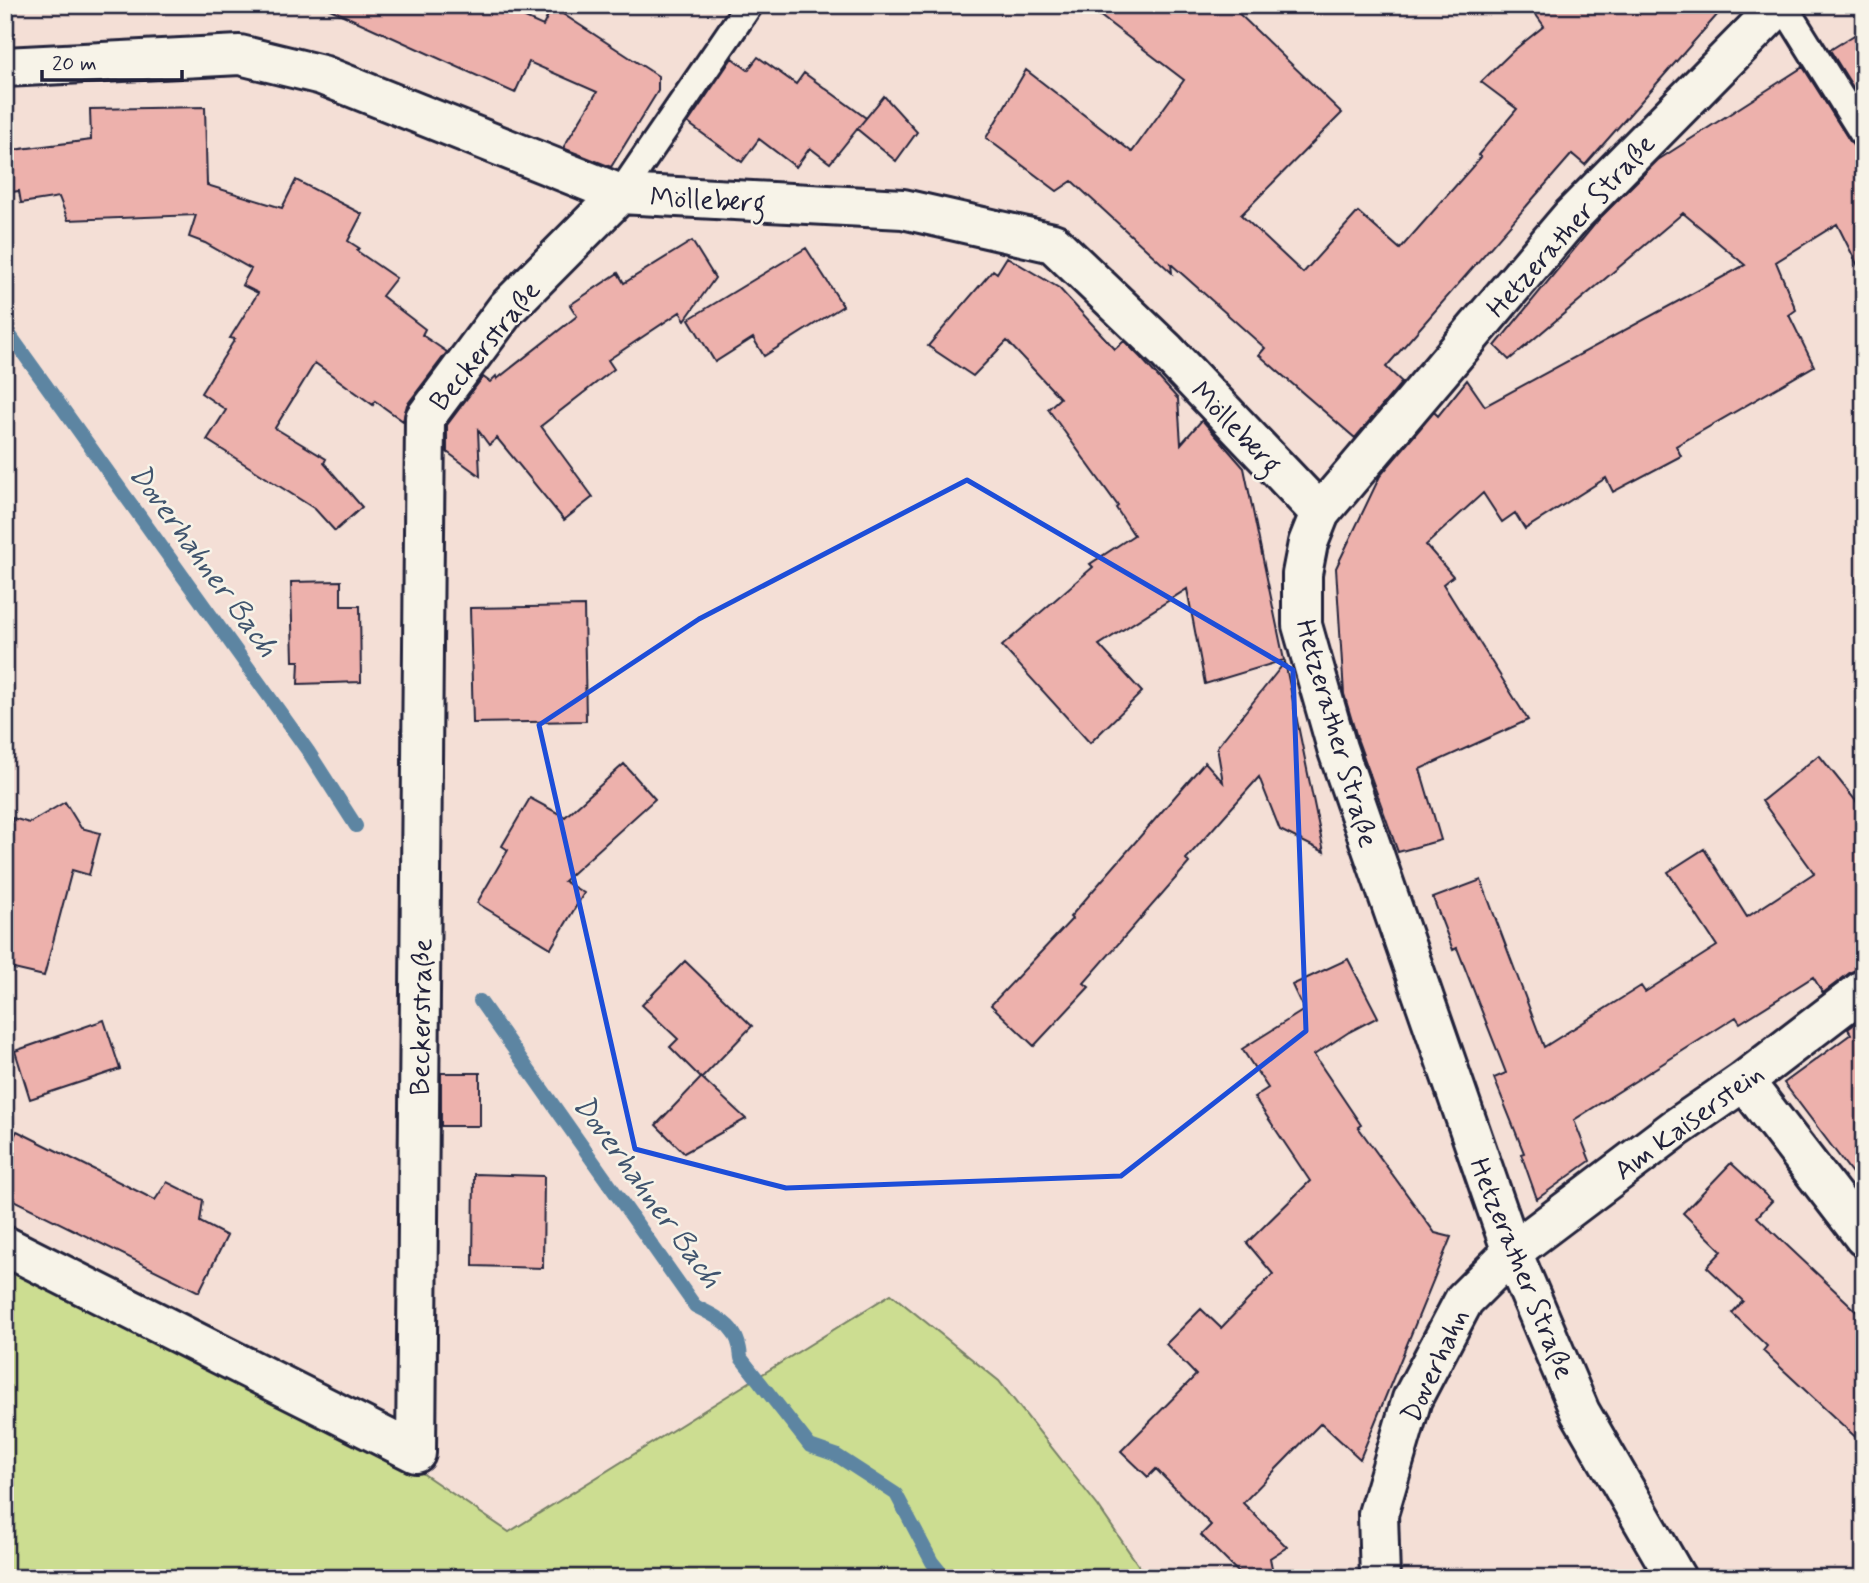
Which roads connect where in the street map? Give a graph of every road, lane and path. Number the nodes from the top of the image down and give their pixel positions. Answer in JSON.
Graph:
{"nodes":[{"id":1,"x":749,"y":5,"type":"edge"},
{"id":2,"x":1781,"y":5,"type":"edge"},
{"id":3,"x":5,"y":66,"type":"edge"},
{"id":4,"x":1864,"y":135,"type":"edge"},
{"id":5,"x":620,"y":194,"type":"junction"},
{"id":6,"x":1320,"y":513,"type":"junction"},
{"id":7,"x":1864,"y":989,"type":"edge"},
{"id":8,"x":1744,"y":1081,"type":"junction"},
{"id":9,"x":1864,"y":1237,"type":"edge"},
{"id":10,"x":5,"y":1246,"type":"edge"},
{"id":11,"x":1512,"y":1252,"type":"junction"},
{"id":12,"x":1380,"y":1578,"type":"edge"},
{"id":13,"x":1676,"y":1578,"type":"edge"}],
"edges":[{"from":1,"to":5,"type":"lane"},
{"from":2,"to":4,"type":"lane"},
{"from":2,"to":6,"type":"street","name":"Hetzerather Straße"},
{"from":3,"to":5,"type":"street","name":"Mölleberg"},
{"from":5,"to":6,"type":"street","name":"Mölleberg"},
{"from":5,"to":10,"type":"street","name":"Beckerstraße"},
{"from":6,"to":11,"type":"street","name":"Hetzerather Straße"},
{"from":7,"to":8,"type":"street","name":"Am Kaiserstein"},
{"from":8,"to":9,"type":"street"},
{"from":8,"to":11,"type":"street","name":"Am Kaiserstein"},
{"from":11,"to":12,"type":"street","name":"Doverhahn"},
{"from":11,"to":13,"type":"street","name":"Hetzerather Straße"}]}
